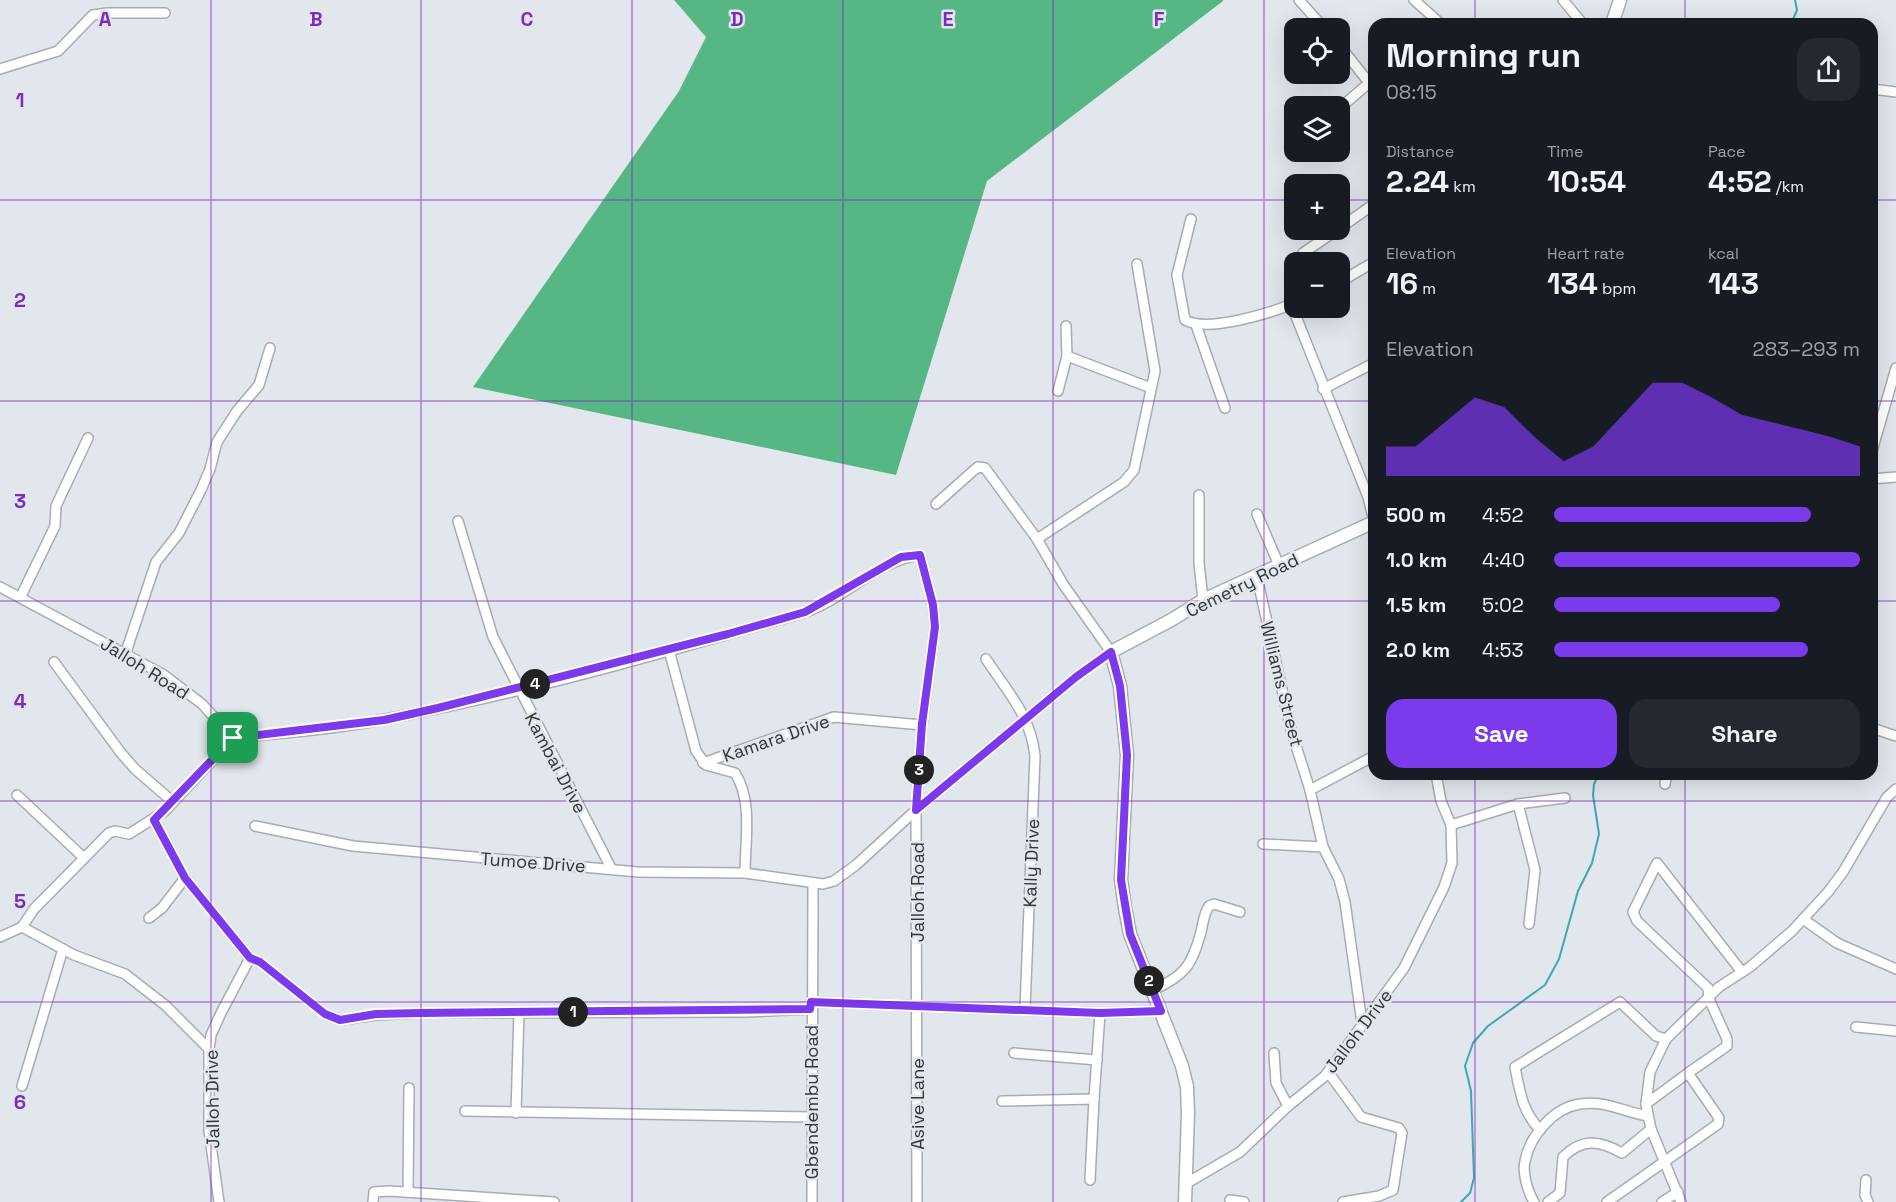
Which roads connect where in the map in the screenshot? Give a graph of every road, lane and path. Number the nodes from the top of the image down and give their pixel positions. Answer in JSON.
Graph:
{"nodes":[{"id":1,"x":1299,"y":0,"type":"edge"},
{"id":2,"x":1414,"y":0,"type":"edge"},
{"id":3,"x":1563,"y":0,"type":"edge"},
{"id":4,"x":1620,"y":0,"type":"edge"},
{"id":5,"x":165,"y":13,"type":"dead end"},
{"id":6,"x":1315,"y":18,"type":"edge"},
{"id":7,"x":1434,"y":18,"type":"edge"},
{"id":8,"x":1578,"y":18,"type":"edge"},
{"id":9,"x":1614,"y":18,"type":"edge"},
{"id":10,"x":1350,"y":59,"type":"edge"},
{"id":11,"x":0,"y":69,"type":"edge"},
{"id":12,"x":1368,"y":82,"type":"edge"},
{"id":13,"x":1368,"y":88,"type":"edge"},
{"id":14,"x":1878,"y":90,"type":"edge"},
{"id":15,"x":1896,"y":92,"type":"edge"},
{"id":16,"x":1350,"y":101,"type":"edge"},
{"id":17,"x":1368,"y":208,"type":"edge"},
{"id":18,"x":1191,"y":219,"type":"dead end"},
{"id":19,"x":1350,"y":221,"type":"edge"},
{"id":20,"x":1322,"y":240,"type":"edge"},
{"id":21,"x":1304,"y":252,"type":"edge"},
{"id":22,"x":1137,"y":264,"type":"dead end"},
{"id":23,"x":1368,"y":266,"type":"edge"},
{"id":24,"x":1350,"y":276,"type":"edge"},
{"id":25,"x":1284,"y":306,"type":"edge"},
{"id":26,"x":1298,"y":318,"type":"edge"},
{"id":27,"x":1196,"y":325,"type":"junction"},
{"id":28,"x":1066,"y":326,"type":"dead end"},
{"id":29,"x":270,"y":348,"type":"dead end"},
{"id":30,"x":1067,"y":356,"type":"junction"},
{"id":31,"x":1368,"y":366,"type":"edge"},
{"id":32,"x":1896,"y":368,"type":"edge"},
{"id":33,"x":1151,"y":388,"type":"junction"},
{"id":34,"x":1323,"y":389,"type":"junction"},
{"id":35,"x":1058,"y":391,"type":"dead end"},
{"id":36,"x":1225,"y":408,"type":"dead end"},
{"id":37,"x":1878,"y":423,"type":"edge"},
{"id":38,"x":88,"y":438,"type":"dead end"},
{"id":39,"x":1896,"y":477,"type":"edge"},
{"id":40,"x":1878,"y":478,"type":"edge"},
{"id":41,"x":1199,"y":495,"type":"dead end"},
{"id":42,"x":1368,"y":497,"type":"edge"},
{"id":43,"x":936,"y":504,"type":"dead end"},
{"id":44,"x":1257,"y":514,"type":"dead end"},
{"id":45,"x":458,"y":521,"type":"dead end"},
{"id":46,"x":1368,"y":525,"type":"edge"},
{"id":47,"x":1037,"y":538,"type":"junction"},
{"id":48,"x":1279,"y":565,"type":"junction"},
{"id":49,"x":1257,"y":577,"type":"junction"},
{"id":50,"x":0,"y":587,"type":"edge"},
{"id":51,"x":21,"y":596,"type":"junction"},
{"id":52,"x":1203,"y":600,"type":"junction"},
{"id":53,"x":669,"y":650,"type":"junction"},
{"id":54,"x":1111,"y":652,"type":"junction"},
{"id":55,"x":124,"y":655,"type":"junction"},
{"id":56,"x":986,"y":659,"type":"dead end"},
{"id":57,"x":54,"y":662,"type":"dead end"},
{"id":58,"x":518,"y":689,"type":"junction"},
{"id":59,"x":1026,"y":718,"type":"junction"},
{"id":60,"x":922,"y":724,"type":"junction"},
{"id":61,"x":1878,"y":730,"type":"edge"},
{"id":62,"x":1896,"y":736,"type":"edge"},
{"id":63,"x":233,"y":738,"type":"junction"},
{"id":64,"x":1368,"y":759,"type":"edge"},
{"id":65,"x":702,"y":763,"type":"junction"},
{"id":66,"x":1437,"y":780,"type":"edge"},
{"id":67,"x":1896,"y":789,"type":"edge"},
{"id":68,"x":1310,"y":790,"type":"junction"},
{"id":69,"x":17,"y":795,"type":"dead end"},
{"id":70,"x":1565,"y":798,"type":"dead end"},
{"id":71,"x":173,"y":802,"type":"junction"},
{"id":72,"x":1518,"y":804,"type":"junction"},
{"id":73,"x":916,"y":810,"type":"junction"},
{"id":74,"x":154,"y":820,"type":"junction"},
{"id":75,"x":1451,"y":825,"type":"junction"},
{"id":76,"x":255,"y":826,"type":"dead end"},
{"id":77,"x":1263,"y":844,"type":"dead end"},
{"id":78,"x":1323,"y":847,"type":"junction"},
{"id":79,"x":84,"y":858,"type":"junction"},
{"id":80,"x":611,"y":868,"type":"junction"},
{"id":81,"x":745,"y":873,"type":"junction"},
{"id":82,"x":185,"y":878,"type":"junction"},
{"id":83,"x":813,"y":884,"type":"junction"},
{"id":84,"x":1240,"y":912,"type":"dead end"},
{"id":85,"x":149,"y":918,"type":"dead end"},
{"id":86,"x":1803,"y":919,"type":"junction"},
{"id":87,"x":1528,"y":924,"type":"dead end"},
{"id":88,"x":22,"y":927,"type":"junction"},
{"id":89,"x":0,"y":938,"type":"edge"},
{"id":90,"x":63,"y":949,"type":"junction"},
{"id":91,"x":250,"y":958,"type":"junction"},
{"id":92,"x":1896,"y":969,"type":"edge"},
{"id":93,"x":1742,"y":972,"type":"junction"},
{"id":94,"x":1153,"y":990,"type":"junction"},
{"id":95,"x":1709,"y":999,"type":"junction"},
{"id":96,"x":811,"y":1005,"type":"junction"},
{"id":97,"x":917,"y":1005,"type":"junction"},
{"id":98,"x":1025,"y":1009,"type":"junction"},
{"id":99,"x":1161,"y":1011,"type":"junction"},
{"id":100,"x":519,"y":1012,"type":"junction"},
{"id":101,"x":1100,"y":1013,"type":"junction"},
{"id":102,"x":1362,"y":1023,"type":"junction"},
{"id":103,"x":1856,"y":1027,"type":"dead end"},
{"id":104,"x":1896,"y":1031,"type":"edge"},
{"id":105,"x":1666,"y":1039,"type":"junction"},
{"id":106,"x":209,"y":1049,"type":"junction"},
{"id":107,"x":1014,"y":1053,"type":"dead end"},
{"id":108,"x":1274,"y":1053,"type":"dead end"},
{"id":109,"x":1097,"y":1060,"type":"junction"},
{"id":110,"x":1329,"y":1072,"type":"junction"},
{"id":111,"x":1688,"y":1073,"type":"junction"},
{"id":112,"x":22,"y":1086,"type":"dead end"},
{"id":113,"x":409,"y":1088,"type":"dead end"},
{"id":114,"x":1094,"y":1099,"type":"junction"},
{"id":115,"x":1002,"y":1101,"type":"dead end"},
{"id":116,"x":1646,"y":1104,"type":"junction"},
{"id":117,"x":1288,"y":1106,"type":"junction"},
{"id":118,"x":465,"y":1111,"type":"dead end"},
{"id":119,"x":516,"y":1113,"type":"junction"},
{"id":120,"x":1648,"y":1116,"type":"junction"},
{"id":121,"x":811,"y":1117,"type":"junction"},
{"id":122,"x":1651,"y":1129,"type":"junction"},
{"id":123,"x":1540,"y":1130,"type":"junction"},
{"id":124,"x":1664,"y":1163,"type":"junction"},
{"id":125,"x":1090,"y":1180,"type":"dead end"},
{"id":126,"x":1866,"y":1180,"type":"dead end"},
{"id":127,"x":1187,"y":1183,"type":"junction"},
{"id":128,"x":408,"y":1192,"type":"junction"},
{"id":129,"x":1678,"y":1192,"type":"junction"},
{"id":130,"x":372,"y":1198,"type":"edge"},
{"id":131,"x":442,"y":1199,"type":"edge"},
{"id":132,"x":1230,"y":1200,"type":"dead end"},
{"id":133,"x":219,"y":1202,"type":"edge"},
{"id":134,"x":554,"y":1202,"type":"edge"},
{"id":135,"x":812,"y":1202,"type":"edge"},
{"id":136,"x":917,"y":1202,"type":"edge"},
{"id":137,"x":1185,"y":1202,"type":"edge"},
{"id":138,"x":1244,"y":1202,"type":"edge"},
{"id":139,"x":1343,"y":1202,"type":"edge"},
{"id":140,"x":1534,"y":1202,"type":"edge"},
{"id":141,"x":1548,"y":1202,"type":"edge"},
{"id":142,"x":1607,"y":1202,"type":"edge"},
{"id":143,"x":1662,"y":1202,"type":"edge"},
{"id":144,"x":1681,"y":1202,"type":"edge"},
{"id":145,"x":1868,"y":1202,"type":"edge"}],
"edges":[{"from":1,"to":6,"type":"street"},
{"from":2,"to":7,"type":"street"},
{"from":3,"to":8,"type":"street"},
{"from":4,"to":9,"type":"street"},
{"from":5,"to":11,"type":"street"},
{"from":10,"to":12,"type":"street"},
{"from":13,"to":16,"type":"street"},
{"from":14,"to":15,"type":"street"},
{"from":17,"to":19,"type":"street"},
{"from":18,"to":27,"type":"street"},
{"from":20,"to":21,"type":"street"},
{"from":22,"to":33,"type":"street"},
{"from":23,"to":24,"type":"street"},
{"from":25,"to":27,"type":"street"},
{"from":26,"to":34,"type":"street"},
{"from":27,"to":36,"type":"street"},
{"from":28,"to":30,"type":"street"},
{"from":29,"to":55,"type":"street"},
{"from":30,"to":33,"type":"street"},
{"from":30,"to":35,"type":"street"},
{"from":31,"to":34,"type":"street"},
{"from":32,"to":37,"type":"street"},
{"from":33,"to":47,"type":"street"},
{"from":34,"to":42,"type":"street"},
{"from":38,"to":51,"type":"street"},
{"from":39,"to":40,"type":"street"},
{"from":41,"to":52,"type":"street"},
{"from":43,"to":47,"type":"street"},
{"from":44,"to":48,"type":"street"},
{"from":45,"to":58,"type":"street","name":"Kambai Drive"},
{"from":46,"to":48,"type":"street","name":"Cemetry Road"},
{"from":47,"to":54,"type":"street"},
{"from":48,"to":49,"type":"street","name":"Cemetry Road"},
{"from":49,"to":52,"type":"street","name":"Cemetry Road"},
{"from":49,"to":68,"type":"street","name":"Williams Street"},
{"from":50,"to":51,"type":"street","name":"Jalloh Road"},
{"from":51,"to":55,"type":"street","name":"Jalloh Road"},
{"from":52,"to":54,"type":"street","name":"Cemetry Road"},
{"from":53,"to":58,"type":"street","name":"Jalloh Road"},
{"from":53,"to":60,"type":"street","name":"Jalloh Road"},
{"from":53,"to":65,"type":"street"},
{"from":54,"to":59,"type":"street"},
{"from":54,"to":94,"type":"street"},
{"from":55,"to":63,"type":"street","name":"Jalloh Road"},
{"from":56,"to":59,"type":"street","name":"Kally Drive"},
{"from":57,"to":71,"type":"street"},
{"from":58,"to":63,"type":"street","name":"Jalloh Road"},
{"from":58,"to":80,"type":"street","name":"Kambai Drive"},
{"from":59,"to":73,"type":"street"},
{"from":59,"to":98,"type":"street","name":"Kally Drive"},
{"from":60,"to":65,"type":"street","name":"Kamara Drive"},
{"from":60,"to":73,"type":"street","name":"Jalloh Road"},
{"from":61,"to":62,"type":"street"},
{"from":63,"to":71,"type":"street"},
{"from":64,"to":68,"type":"street"},
{"from":65,"to":81,"type":"street"},
{"from":66,"to":75,"type":"street","name":"Jalloh Drive"},
{"from":67,"to":86,"type":"street"},
{"from":68,"to":78,"type":"street","name":"Williams Street"},
{"from":69,"to":79,"type":"street"},
{"from":70,"to":72,"type":"street"},
{"from":71,"to":74,"type":"street"},
{"from":72,"to":75,"type":"street"},
{"from":72,"to":87,"type":"street"},
{"from":73,"to":83,"type":"street"},
{"from":73,"to":97,"type":"street","name":"Jalloh Road"},
{"from":74,"to":79,"type":"street"},
{"from":74,"to":82,"type":"street"},
{"from":75,"to":102,"type":"street","name":"Jalloh Drive"},
{"from":76,"to":80,"type":"street","name":"Tumoe Drive"},
{"from":77,"to":78,"type":"street"},
{"from":78,"to":102,"type":"street","name":"Williams Street"},
{"from":79,"to":88,"type":"street"},
{"from":80,"to":81,"type":"street","name":"Tumoe Drive"},
{"from":81,"to":83,"type":"street","name":"Tumoe Drive"},
{"from":82,"to":85,"type":"street"},
{"from":82,"to":91,"type":"street"},
{"from":83,"to":96,"type":"street","name":"Gbendembu Road"},
{"from":84,"to":94,"type":"street"},
{"from":86,"to":92,"type":"street"},
{"from":86,"to":93,"type":"street"},
{"from":88,"to":89,"type":"street"},
{"from":88,"to":90,"type":"street"},
{"from":90,"to":106,"type":"street"},
{"from":90,"to":112,"type":"street"},
{"from":91,"to":100,"type":"street"},
{"from":91,"to":106,"type":"street","name":"Jalloh Drive"},
{"from":93,"to":95,"type":"street"},
{"from":93,"to":95,"type":"street"},
{"from":94,"to":99,"type":"street"},
{"from":95,"to":105,"type":"street"},
{"from":95,"to":111,"type":"street"},
{"from":96,"to":97,"type":"street"},
{"from":96,"to":100,"type":"street"},
{"from":96,"to":121,"type":"street","name":"Gbendembu Road"},
{"from":97,"to":98,"type":"street"},
{"from":97,"to":136,"type":"street","name":"Asive Lane"},
{"from":98,"to":101,"type":"street"},
{"from":99,"to":101,"type":"street"},
{"from":99,"to":127,"type":"street"},
{"from":100,"to":119,"type":"street"},
{"from":101,"to":109,"type":"street"},
{"from":102,"to":110,"type":"street","name":"Jalloh Drive"},
{"from":103,"to":104,"type":"street"},
{"from":105,"to":116,"type":"street"},
{"from":105,"to":123,"type":"street"},
{"from":106,"to":133,"type":"street","name":"Jalloh Drive"},
{"from":107,"to":109,"type":"street"},
{"from":108,"to":117,"type":"street"},
{"from":109,"to":114,"type":"street"},
{"from":110,"to":117,"type":"street","name":"Jalloh Drive"},
{"from":110,"to":139,"type":"street"},
{"from":111,"to":116,"type":"street"},
{"from":111,"to":124,"type":"street"},
{"from":113,"to":128,"type":"street"},
{"from":114,"to":115,"type":"street"},
{"from":114,"to":125,"type":"street"},
{"from":116,"to":120,"type":"street"},
{"from":117,"to":127,"type":"street","name":"Jalloh Drive"},
{"from":118,"to":119,"type":"street"},
{"from":119,"to":121,"type":"street"},
{"from":120,"to":122,"type":"street"},
{"from":120,"to":123,"type":"street"},
{"from":121,"to":135,"type":"street","name":"Gbendembu Road"},
{"from":122,"to":124,"type":"street"},
{"from":122,"to":141,"type":"street"},
{"from":123,"to":140,"type":"street"},
{"from":124,"to":129,"type":"street"},
{"from":124,"to":142,"type":"street"},
{"from":126,"to":145,"type":"street"},
{"from":127,"to":137,"type":"street"},
{"from":128,"to":130,"type":"street"},
{"from":128,"to":131,"type":"street"},
{"from":129,"to":143,"type":"street"},
{"from":129,"to":144,"type":"street"},
{"from":131,"to":134,"type":"street"},
{"from":132,"to":138,"type":"street"}]}
